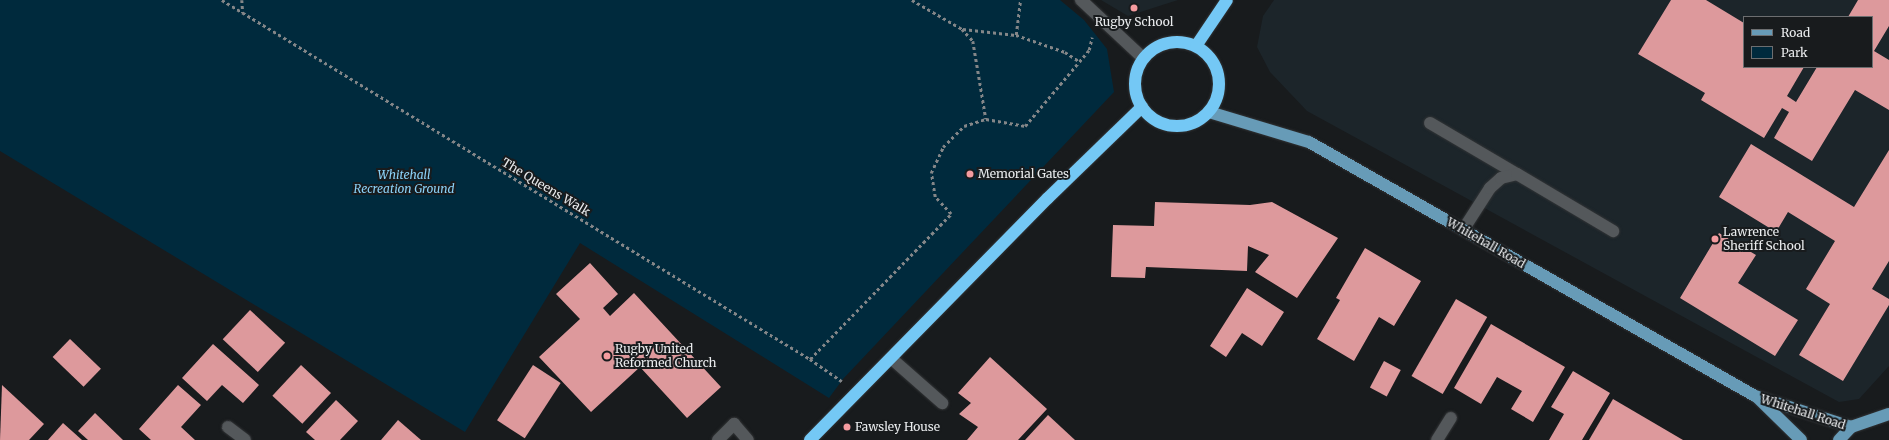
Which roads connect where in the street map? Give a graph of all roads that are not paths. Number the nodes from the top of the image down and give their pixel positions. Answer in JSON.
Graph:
{"nodes":[{"id":1,"x":1081,"y":0,"type":"edge"},
{"id":2,"x":1227,"y":0,"type":"edge"},
{"id":3,"x":1196,"y":46,"type":"junction"},
{"id":4,"x":1144,"y":58,"type":"junction"},
{"id":5,"x":1142,"y":107,"type":"junction"},
{"id":6,"x":1209,"y":112,"type":"junction"},
{"id":7,"x":1430,"y":123,"type":"dead end"},
{"id":8,"x":1517,"y":174,"type":"junction"},
{"id":9,"x":1463,"y":230,"type":"junction"},
{"id":10,"x":1613,"y":231,"type":"dead end"},
{"id":11,"x":892,"y":359,"type":"junction"},
{"id":12,"x":1755,"y":396,"type":"junction"},
{"id":13,"x":942,"y":403,"type":"dead end"},
{"id":14,"x":1889,"y":414,"type":"edge"},
{"id":15,"x":1451,"y":418,"type":"dead end"},
{"id":16,"x":228,"y":427,"type":"dead end"},
{"id":17,"x":1851,"y":428,"type":"junction"},
{"id":18,"x":745,"y":437,"type":"edge"},
{"id":19,"x":245,"y":440,"type":"edge"},
{"id":20,"x":718,"y":440,"type":"edge"},
{"id":21,"x":810,"y":440,"type":"edge"},
{"id":22,"x":1437,"y":440,"type":"edge"},
{"id":23,"x":1801,"y":440,"type":"edge"},
{"id":24,"x":1839,"y":440,"type":"edge"}],
"edges":[{"from":1,"to":4,"type":"street"},
{"from":2,"to":3,"type":"highway"},
{"from":3,"to":4,"type":"highway"},
{"from":3,"to":6,"type":"highway"},
{"from":4,"to":5,"type":"highway"},
{"from":5,"to":6,"type":"highway"},
{"from":5,"to":11,"type":"highway"},
{"from":6,"to":9,"type":"main road","name":"Whitehall Road"},
{"from":7,"to":8,"type":"street"},
{"from":8,"to":9,"type":"street"},
{"from":8,"to":10,"type":"street"},
{"from":9,"to":12,"type":"main road","name":"Whitehall Road"},
{"from":11,"to":13,"type":"street"},
{"from":11,"to":21,"type":"highway"},
{"from":12,"to":17,"type":"main road","name":"Whitehall Road"},
{"from":12,"to":23,"type":"main road","name":"Whitehall Road"},
{"from":14,"to":17,"type":"main road"},
{"from":15,"to":22,"type":"street"},
{"from":16,"to":19,"type":"street"},
{"from":17,"to":24,"type":"main road"},
{"from":18,"to":20,"type":"street"}]}
